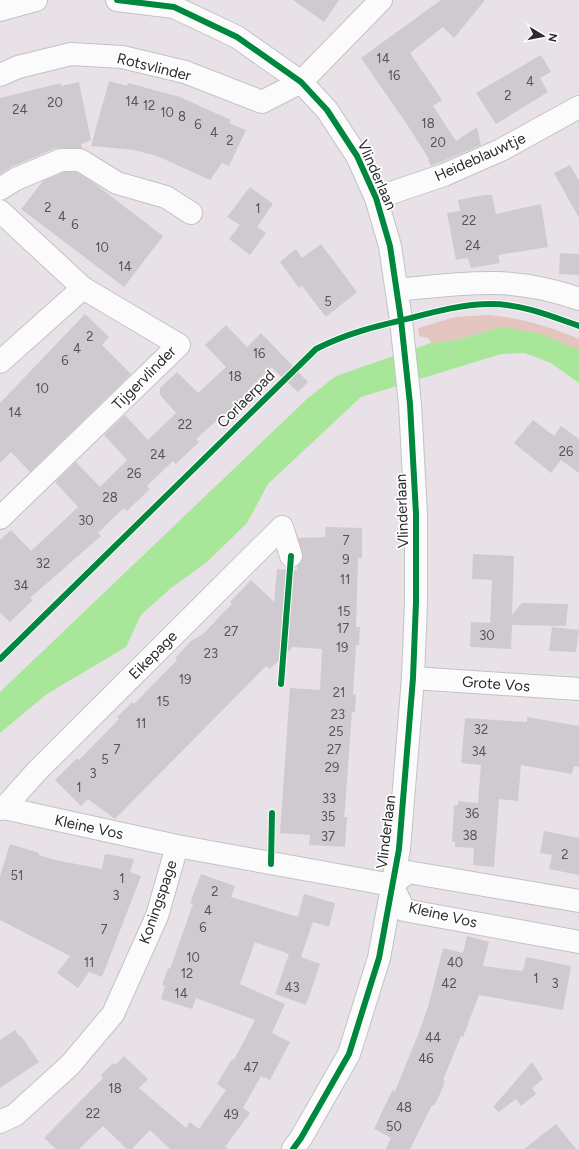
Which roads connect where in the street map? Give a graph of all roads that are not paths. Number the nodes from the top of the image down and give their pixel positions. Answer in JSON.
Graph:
{"nodes":[{"id":1,"x":36,"y":0,"type":"edge"},
{"id":2,"x":117,"y":0,"type":"edge"},
{"id":3,"x":381,"y":0,"type":"edge"},
{"id":4,"x":175,"y":4,"type":"edge"},
{"id":5,"x":0,"y":10,"type":"edge"},
{"id":6,"x":0,"y":75,"type":"edge"},
{"id":7,"x":301,"y":82,"type":"junction"},
{"id":8,"x":579,"y":107,"type":"edge"},
{"id":9,"x":0,"y":189,"type":"edge"},
{"id":10,"x":376,"y":198,"type":"junction"},
{"id":11,"x":0,"y":211,"type":"edge"},
{"id":12,"x":191,"y":212,"type":"dead end"},
{"id":13,"x":83,"y":288,"type":"junction"},
{"id":14,"x":397,"y":290,"type":"junction"},
{"id":15,"x":579,"y":299,"type":"edge"},
{"id":16,"x":0,"y":362,"type":"edge"},
{"id":17,"x":0,"y":518,"type":"edge"},
{"id":18,"x":291,"y":556,"type":"dead end"},
{"id":19,"x":413,"y":678,"type":"junction"},
{"id":20,"x":579,"y":689,"type":"edge"},
{"id":21,"x":2,"y":809,"type":"edge"},
{"id":22,"x":177,"y":846,"type":"junction"},
{"id":23,"x":392,"y":885,"type":"junction"},
{"id":24,"x":579,"y":901,"type":"edge"},
{"id":25,"x":579,"y":942,"type":"edge"},
{"id":26,"x":0,"y":1122,"type":"edge"},
{"id":27,"x":293,"y":1149,"type":"edge"}],
"edges":[{"from":1,"to":5,"type":"street"},
{"from":2,"to":4,"type":"street","name":"Vlinderlaan"},
{"from":3,"to":7,"type":"street","name":"Rotsvlinder"},
{"from":4,"to":7,"type":"street","name":"Vlinderlaan"},
{"from":6,"to":7,"type":"street","name":"Rotsvlinder"},
{"from":7,"to":10,"type":"street","name":"Vlinderlaan"},
{"from":8,"to":10,"type":"street","name":"Heideblauwtje"},
{"from":9,"to":12,"type":"street"},
{"from":10,"to":14,"type":"street","name":"Vlinderlaan"},
{"from":11,"to":13,"type":"street","name":"Tijgervlinder"},
{"from":13,"to":16,"type":"street"},
{"from":13,"to":17,"type":"street","name":"Tijgervlinder"},
{"from":14,"to":15,"type":"street"},
{"from":14,"to":19,"type":"street","name":"Vlinderlaan"},
{"from":18,"to":21,"type":"street","name":"Eikepage"},
{"from":19,"to":20,"type":"street","name":"Grote Vos"},
{"from":19,"to":23,"type":"street","name":"Vlinderlaan"},
{"from":21,"to":22,"type":"street","name":"Kleine Vos"},
{"from":22,"to":23,"type":"street","name":"Koningspage"},
{"from":22,"to":26,"type":"street","name":"Koningspage"},
{"from":23,"to":24,"type":"street","name":"Kleine Vos"},
{"from":23,"to":25,"type":"street","name":"Kleine Vos"},
{"from":23,"to":27,"type":"street","name":"Vlinderlaan"}]}
